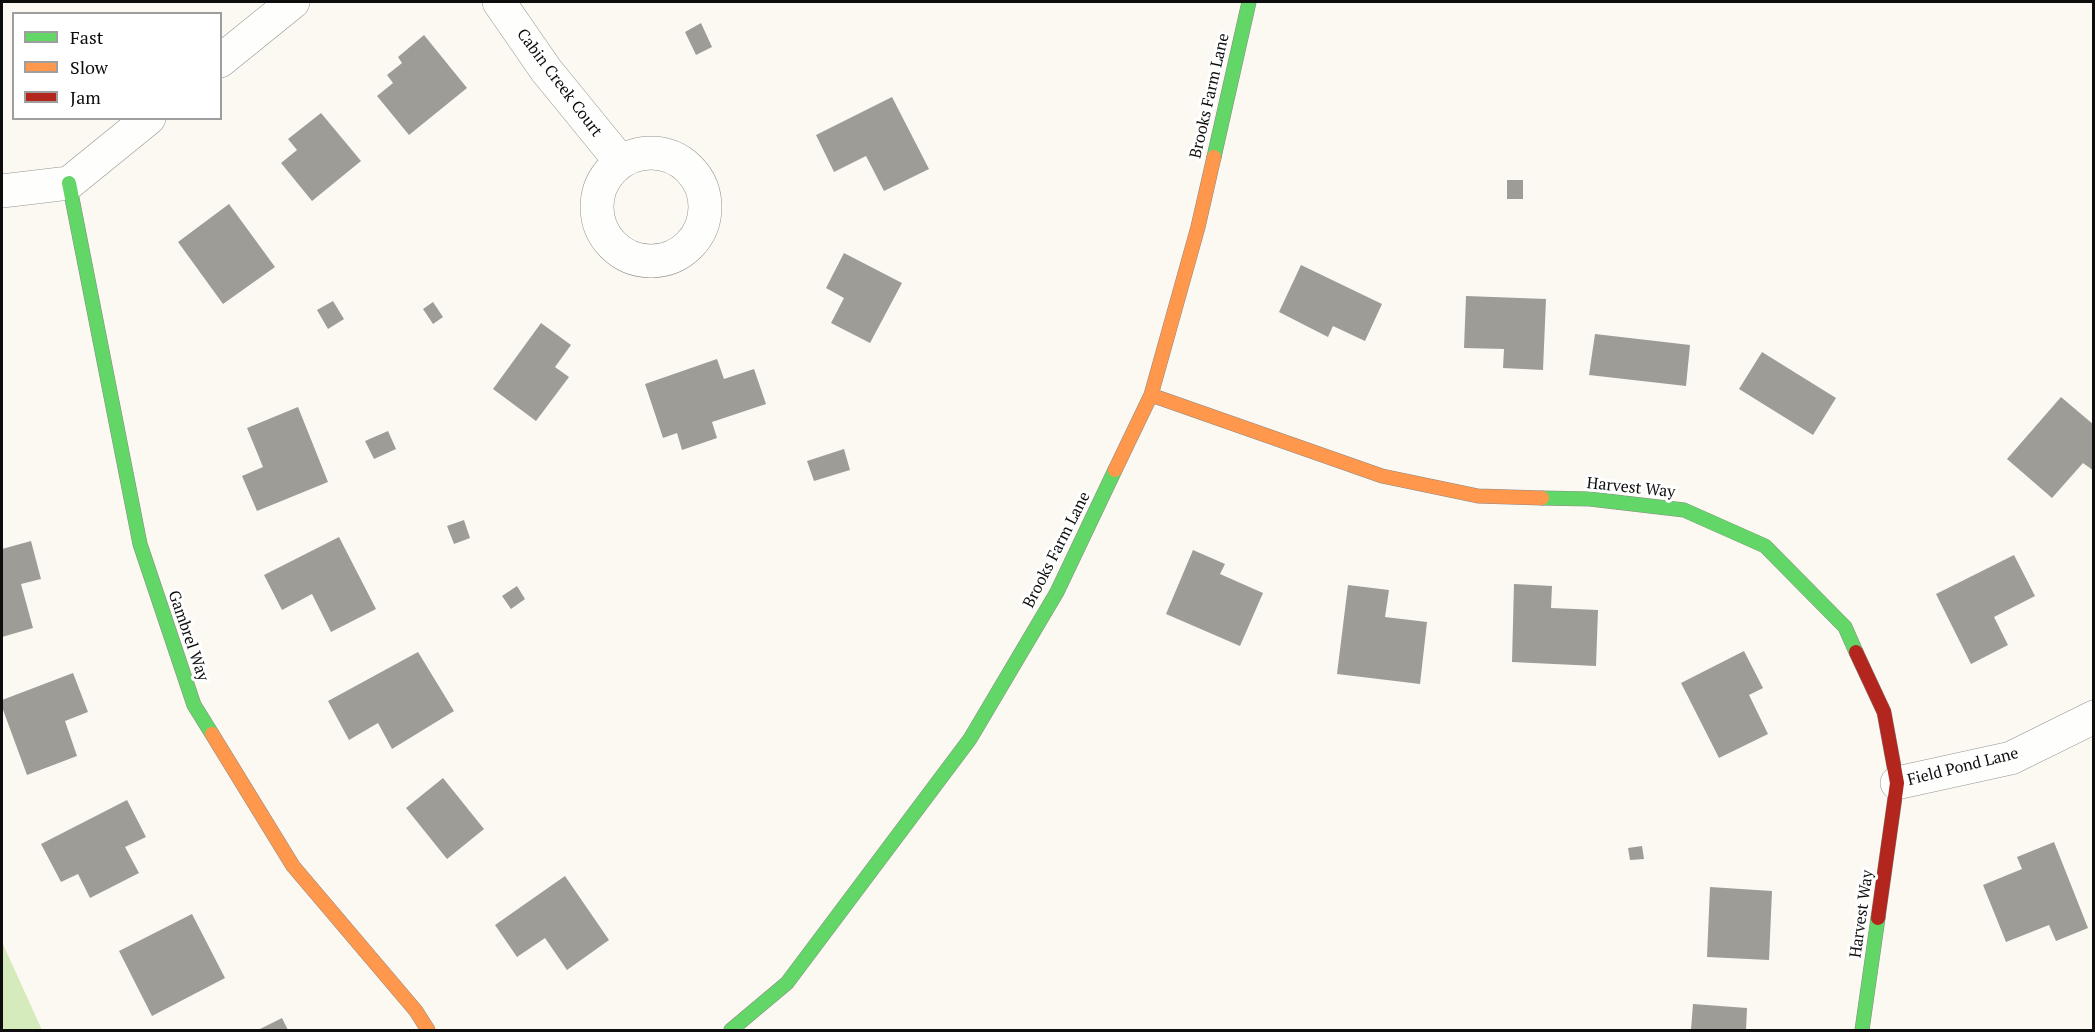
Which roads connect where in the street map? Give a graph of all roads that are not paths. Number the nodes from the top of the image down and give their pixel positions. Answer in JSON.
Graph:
{"nodes":[{"id":1,"x":293,"y":2,"type":"edge"},
{"id":2,"x":499,"y":2,"type":"edge"},
{"id":3,"x":1249,"y":2,"type":"edge"},
{"id":4,"x":222,"y":59,"type":"edge"},
{"id":5,"x":147,"y":120,"type":"edge"},
{"id":6,"x":621,"y":162,"type":"dead end"},
{"id":7,"x":69,"y":183,"type":"junction"},
{"id":8,"x":2,"y":191,"type":"edge"},
{"id":9,"x":1151,"y":395,"type":"junction"},
{"id":10,"x":2094,"y":717,"type":"edge"},
{"id":11,"x":1897,"y":783,"type":"junction"},
{"id":12,"x":428,"y":1030,"type":"edge"},
{"id":13,"x":731,"y":1030,"type":"edge"},
{"id":14,"x":1862,"y":1030,"type":"edge"}],
"edges":[{"from":1,"to":4,"type":"street"},
{"from":2,"to":6,"type":"street","name":"Cabin Creek Court"},
{"from":3,"to":9,"type":"street","name":"Brooks Farm Lane"},
{"from":5,"to":7,"type":"street"},
{"from":7,"to":8,"type":"street"},
{"from":7,"to":12,"type":"street","name":"Gambrel Way"},
{"from":9,"to":11,"type":"street","name":"Harvest Way"},
{"from":9,"to":13,"type":"street","name":"Brooks Farm Lane"},
{"from":10,"to":11,"type":"street","name":"Field Pond Lane"},
{"from":11,"to":14,"type":"street","name":"Harvest Way"}]}
